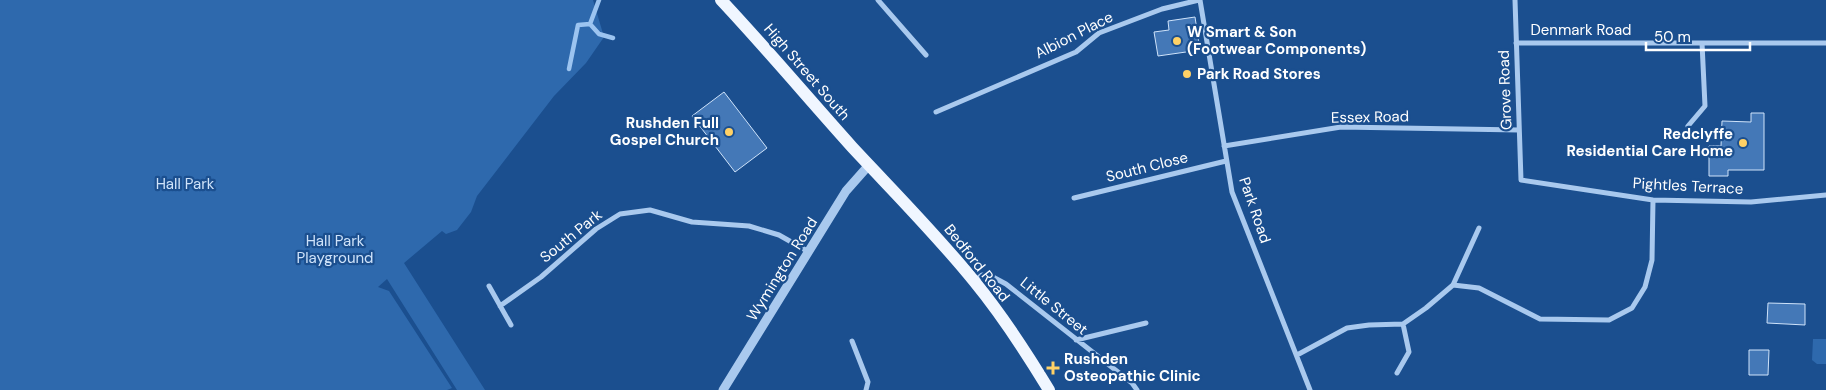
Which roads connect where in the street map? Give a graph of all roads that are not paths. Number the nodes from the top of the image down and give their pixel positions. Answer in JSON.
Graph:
{"nodes":[{"id":1,"x":721,"y":0,"type":"edge"},
{"id":2,"x":878,"y":0,"type":"edge"},
{"id":3,"x":1199,"y":0,"type":"edge"},
{"id":4,"x":1515,"y":0,"type":"edge"},
{"id":5,"x":1516,"y":43,"type":"junction"},
{"id":6,"x":1702,"y":43,"type":"junction"},
{"id":7,"x":1826,"y":43,"type":"edge"},
{"id":8,"x":926,"y":56,"type":"dead end"},
{"id":9,"x":936,"y":112,"type":"dead end"},
{"id":10,"x":1688,"y":126,"type":"dead end"},
{"id":11,"x":1519,"y":130,"type":"junction"},
{"id":12,"x":1224,"y":146,"type":"junction"},
{"id":13,"x":1226,"y":161,"type":"junction"},
{"id":14,"x":869,"y":165,"type":"junction"},
{"id":15,"x":1521,"y":180,"type":"joint"},
{"id":16,"x":1826,"y":195,"type":"edge"},
{"id":17,"x":1074,"y":198,"type":"dead end"},
{"id":18,"x":1653,"y":200,"type":"junction"},
{"id":19,"x":1479,"y":228,"type":"dead end"},
{"id":20,"x":809,"y":252,"type":"junction"},
{"id":21,"x":975,"y":282,"type":"junction"},
{"id":22,"x":1453,"y":285,"type":"junction"},
{"id":23,"x":488,"y":286,"type":"dead end"},
{"id":24,"x":500,"y":306,"type":"junction"},
{"id":25,"x":1146,"y":323,"type":"dead end"},
{"id":26,"x":1403,"y":324,"type":"junction"},
{"id":27,"x":511,"y":325,"type":"dead end"},
{"id":28,"x":1076,"y":340,"type":"junction"},
{"id":29,"x":852,"y":341,"type":"dead end"},
{"id":30,"x":1297,"y":355,"type":"junction"},
{"id":31,"x":1397,"y":373,"type":"dead end"},
{"id":32,"x":723,"y":390,"type":"edge"},
{"id":33,"x":866,"y":390,"type":"edge"},
{"id":34,"x":1048,"y":390,"type":"edge"},
{"id":35,"x":1136,"y":390,"type":"edge"},
{"id":36,"x":1310,"y":390,"type":"edge"}],
"edges":[{"from":1,"to":14,"type":"main road","name":"High Street South"},
{"from":2,"to":8,"type":"street"},
{"from":3,"to":9,"type":"street","name":"Albion Place"},
{"from":3,"to":12,"type":"street","name":"Park Road"},
{"from":4,"to":5,"type":"street","name":"Grove Road"},
{"from":5,"to":6,"type":"street","name":"Denmark Road"},
{"from":5,"to":11,"type":"street","name":"Grove Road"},
{"from":6,"to":7,"type":"street","name":"Denmark Road"},
{"from":6,"to":10,"type":"street"},
{"from":11,"to":12,"type":"street","name":"Essex Road"},
{"from":11,"to":15,"type":"street","name":"Grove Road"},
{"from":12,"to":13,"type":"street","name":"Park Road"},
{"from":13,"to":17,"type":"street","name":"South Close"},
{"from":13,"to":30,"type":"street","name":"Park Road"},
{"from":14,"to":20,"type":"street","name":"Wymington Road"},
{"from":14,"to":21,"type":"main road","name":"Bedford Road"},
{"from":15,"to":18,"type":"street","name":"Pightles Terrace"},
{"from":16,"to":18,"type":"street","name":"Pightles Terrace"},
{"from":18,"to":22,"type":"street"},
{"from":19,"to":22,"type":"street"},
{"from":20,"to":24,"type":"street","name":"South Park"},
{"from":20,"to":32,"type":"street","name":"Wymington Road"},
{"from":21,"to":28,"type":"street","name":"Little Street"},
{"from":21,"to":34,"type":"main road","name":"Bedford Road"},
{"from":22,"to":26,"type":"street"},
{"from":23,"to":24,"type":"street"},
{"from":24,"to":27,"type":"street"},
{"from":25,"to":28,"type":"street"},
{"from":26,"to":30,"type":"street"},
{"from":26,"to":31,"type":"street"},
{"from":28,"to":35,"type":"street","name":"Little Street"},
{"from":29,"to":33,"type":"street"},
{"from":30,"to":36,"type":"street","name":"Park Road"}]}
